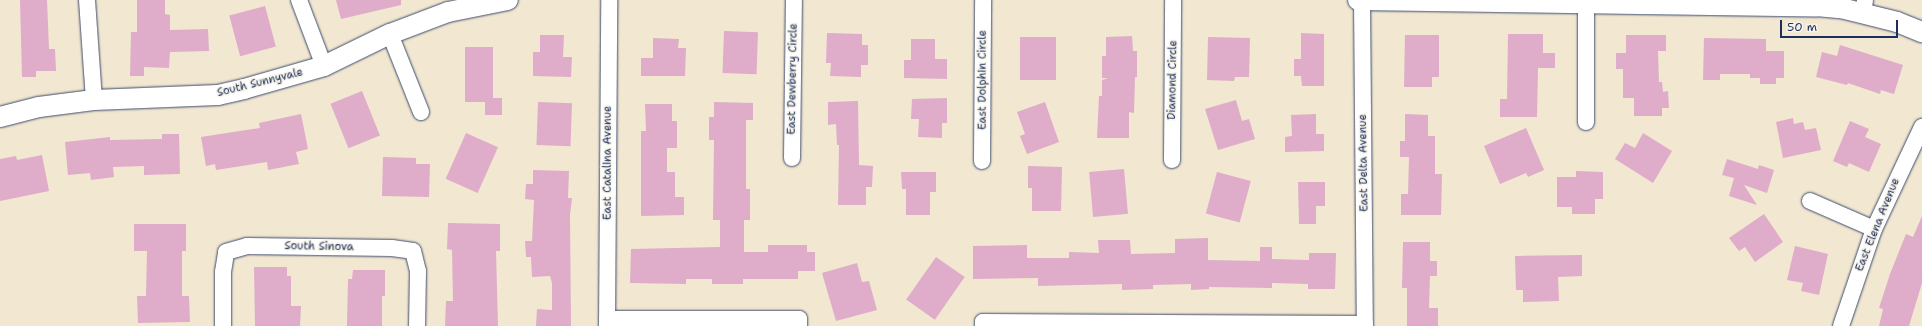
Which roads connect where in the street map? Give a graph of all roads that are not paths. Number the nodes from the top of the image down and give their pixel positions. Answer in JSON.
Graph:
{"nodes":[{"id":1,"x":87,"y":0,"type":"edge"},
{"id":2,"x":299,"y":0,"type":"edge"},
{"id":3,"x":507,"y":0,"type":"edge"},
{"id":4,"x":609,"y":0,"type":"edge"},
{"id":5,"x":794,"y":0,"type":"edge"},
{"id":6,"x":983,"y":0,"type":"edge"},
{"id":7,"x":1174,"y":0,"type":"edge"},
{"id":8,"x":1358,"y":0,"type":"edge"},
{"id":9,"x":1362,"y":0,"type":"edge"},
{"id":10,"x":1586,"y":2,"type":"junction"},
{"id":11,"x":1864,"y":7,"type":"edge"},
{"id":12,"x":1922,"y":32,"type":"edge"},
{"id":13,"x":390,"y":34,"type":"junction"},
{"id":14,"x":324,"y":66,"type":"junction"},
{"id":15,"x":94,"y":100,"type":"junction"},
{"id":16,"x":421,"y":112,"type":"dead end"},
{"id":17,"x":0,"y":117,"type":"edge"},
{"id":18,"x":1586,"y":122,"type":"dead end"},
{"id":19,"x":1922,"y":127,"type":"edge"},
{"id":20,"x":792,"y":158,"type":"dead end"},
{"id":21,"x":1172,"y":160,"type":"dead end"},
{"id":22,"x":982,"y":161,"type":"dead end"},
{"id":23,"x":1810,"y":201,"type":"dead end"},
{"id":24,"x":1874,"y":229,"type":"junction"},
{"id":25,"x":607,"y":322,"type":"edge"},
{"id":26,"x":799,"y":323,"type":"edge"},
{"id":27,"x":983,"y":324,"type":"edge"},
{"id":28,"x":1172,"y":325,"type":"edge"},
{"id":29,"x":1365,"y":325,"type":"edge"},
{"id":30,"x":223,"y":326,"type":"edge"},
{"id":31,"x":417,"y":326,"type":"edge"},
{"id":32,"x":1841,"y":326,"type":"edge"}],
"edges":[{"from":1,"to":15,"type":"street"},
{"from":2,"to":14,"type":"street"},
{"from":3,"to":13,"type":"street","name":"South Sunnyvale"},
{"from":4,"to":25,"type":"street","name":"East Catalina Avenue"},
{"from":5,"to":20,"type":"street","name":"East Dewberry Circle"},
{"from":6,"to":22,"type":"street","name":"East Dolphin Circle"},
{"from":7,"to":21,"type":"street","name":"Diamond Circle"},
{"from":8,"to":9,"type":"street"},
{"from":9,"to":10,"type":"street"},
{"from":9,"to":29,"type":"street","name":"East Delta Avenue"},
{"from":10,"to":11,"type":"street"},
{"from":10,"to":18,"type":"street"},
{"from":11,"to":12,"type":"street"},
{"from":13,"to":14,"type":"street","name":"South Sunnyvale"},
{"from":13,"to":16,"type":"street"},
{"from":14,"to":15,"type":"street","name":"South Sunnyvale"},
{"from":15,"to":17,"type":"street","name":"South Sunnyvale"},
{"from":19,"to":24,"type":"street","name":"East Elena Avenue"},
{"from":23,"to":24,"type":"street"},
{"from":24,"to":32,"type":"street","name":"East Elena Avenue"},
{"from":25,"to":26,"type":"street"},
{"from":27,"to":28,"type":"street"},
{"from":28,"to":29,"type":"street"},
{"from":30,"to":31,"type":"street","name":"South Sinova"}]}
